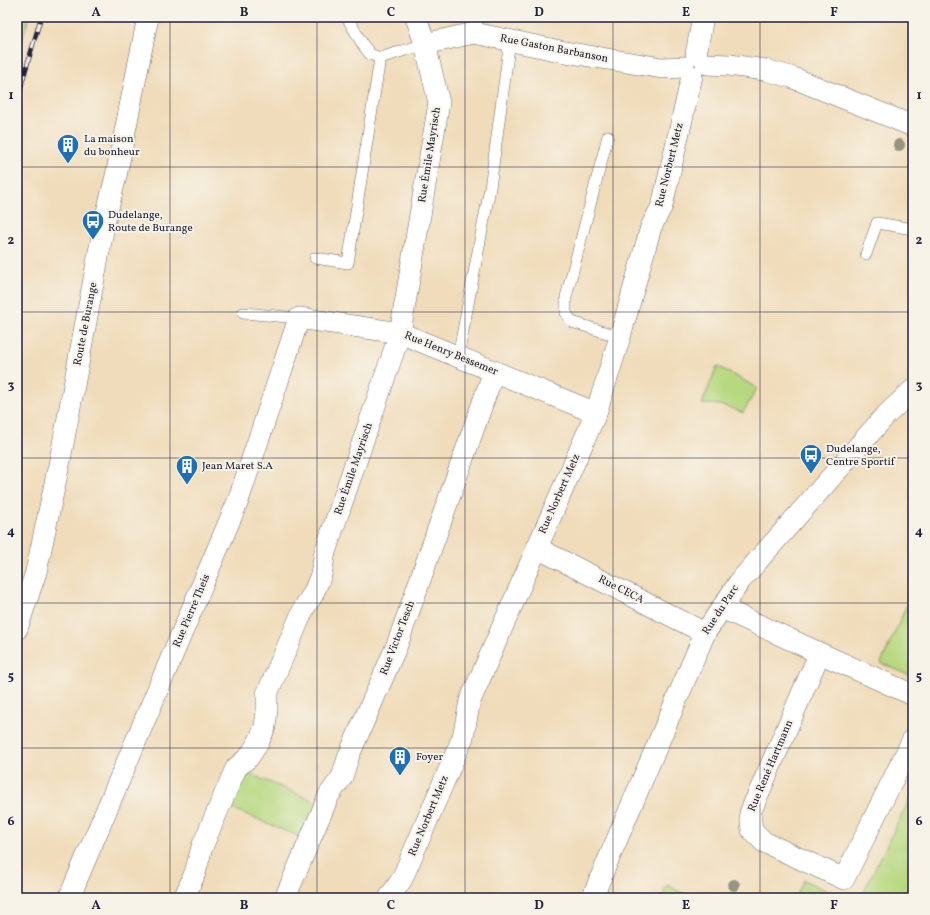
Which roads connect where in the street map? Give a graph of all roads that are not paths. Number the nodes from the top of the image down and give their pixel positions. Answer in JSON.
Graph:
{"nodes":[{"id":1,"x":148,"y":17,"type":"edge"},
{"id":2,"x":348,"y":17,"type":"edge"},
{"id":3,"x":416,"y":17,"type":"edge"},
{"id":4,"x":703,"y":17,"type":"edge"},
{"id":5,"x":476,"y":25,"type":"edge"},
{"id":6,"x":510,"y":40,"type":"junction"},
{"id":7,"x":425,"y":44,"type":"junction"},
{"id":8,"x":380,"y":58,"type":"junction"},
{"id":9,"x":695,"y":65,"type":"junction"},
{"id":10,"x":913,"y":126,"type":"edge"},
{"id":11,"x":608,"y":136,"type":"dead end"},
{"id":12,"x":913,"y":229,"type":"edge"},
{"id":13,"x":866,"y":254,"type":"dead end"},
{"id":14,"x":315,"y":258,"type":"dead end"},
{"id":15,"x":243,"y":313,"type":"dead end"},
{"id":16,"x":299,"y":318,"type":"junction"},
{"id":17,"x":400,"y":333,"type":"junction"},
{"id":18,"x":620,"y":336,"type":"junction"},
{"id":19,"x":458,"y":357,"type":"junction"},
{"id":20,"x":494,"y":371,"type":"junction"},
{"id":21,"x":913,"y":390,"type":"edge"},
{"id":22,"x":596,"y":413,"type":"junction"},
{"id":23,"x":537,"y":548,"type":"junction"},
{"id":24,"x":722,"y":608,"type":"junction"},
{"id":25,"x":17,"y":629,"type":"edge"},
{"id":26,"x":705,"y":633,"type":"junction"},
{"id":27,"x":815,"y":651,"type":"junction"},
{"id":28,"x":913,"y":695,"type":"edge"},
{"id":29,"x":913,"y":739,"type":"edge"},
{"id":30,"x":69,"y":898,"type":"edge"},
{"id":31,"x":184,"y":898,"type":"edge"},
{"id":32,"x":285,"y":898,"type":"edge"},
{"id":33,"x":389,"y":898,"type":"edge"},
{"id":34,"x":592,"y":898,"type":"edge"}],
"edges":[{"from":1,"to":25,"type":"street","name":"Route de Burange"},
{"from":2,"to":8,"type":"lane"},
{"from":3,"to":7,"type":"street","name":"Rue Émile Mayrisch"},
{"from":4,"to":9,"type":"street","name":"Rue Norbert Metz"},
{"from":5,"to":6,"type":"street","name":"Rue Gaston Barbanson"},
{"from":5,"to":7,"type":"street","name":"Rue Gaston Barbanson"},
{"from":6,"to":9,"type":"street","name":"Rue Gaston Barbanson"},
{"from":6,"to":19,"type":"lane"},
{"from":7,"to":8,"type":"lane"},
{"from":7,"to":17,"type":"street","name":"Rue Émile Mayrisch"},
{"from":8,"to":14,"type":"lane"},
{"from":9,"to":10,"type":"street","name":"Rue Gaston Barbanson"},
{"from":9,"to":18,"type":"street","name":"Rue Norbert Metz"},
{"from":11,"to":18,"type":"lane"},
{"from":12,"to":13,"type":"lane"},
{"from":15,"to":16,"type":"lane"},
{"from":16,"to":17,"type":"street","name":"Rue Henry Bessemer"},
{"from":16,"to":30,"type":"street","name":"Rue Pierre Theis"},
{"from":17,"to":19,"type":"street","name":"Rue Henry Bessemer"},
{"from":17,"to":31,"type":"street","name":"Rue Émile Mayrisch"},
{"from":18,"to":22,"type":"street","name":"Rue Norbert Metz"},
{"from":19,"to":20,"type":"street","name":"Rue Henry Bessemer"},
{"from":20,"to":22,"type":"street","name":"Rue Henry Bessemer"},
{"from":20,"to":32,"type":"street","name":"Rue Victor Tesch"},
{"from":21,"to":24,"type":"street","name":"Rue du Parc"},
{"from":22,"to":23,"type":"street","name":"Rue Norbert Metz"},
{"from":23,"to":26,"type":"street","name":"Rue CECA"},
{"from":23,"to":33,"type":"street","name":"Rue Norbert Metz"},
{"from":24,"to":26,"type":"street","name":"Rue du Parc"},
{"from":24,"to":27,"type":"street"},
{"from":26,"to":34,"type":"street","name":"Rue du Parc"},
{"from":27,"to":28,"type":"street"},
{"from":27,"to":29,"type":"street","name":"Rue René Hartmann"}]}
